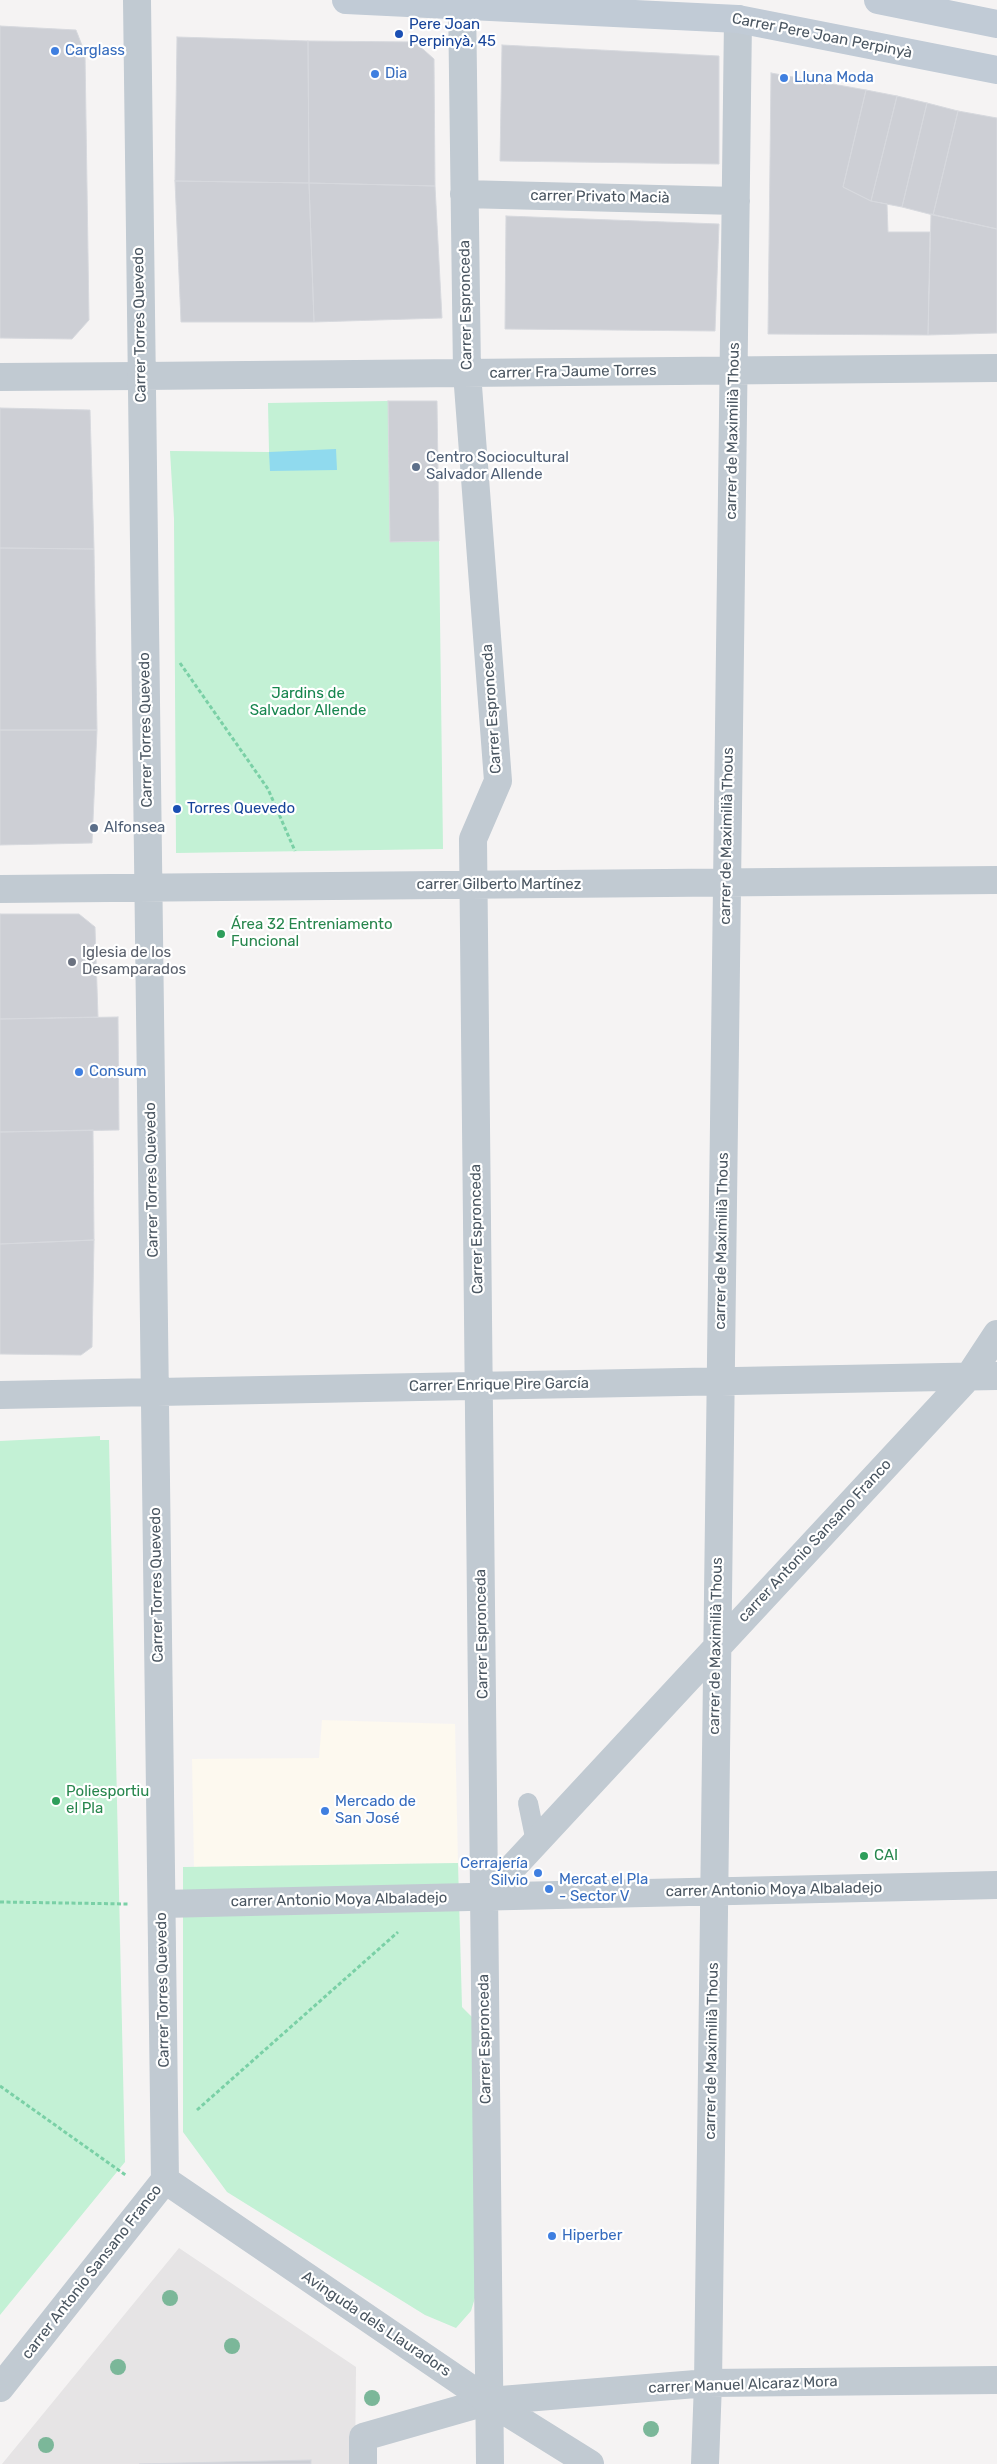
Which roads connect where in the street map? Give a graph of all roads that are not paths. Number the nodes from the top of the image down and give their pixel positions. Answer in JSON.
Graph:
{"nodes":[{"id":1,"x":137,"y":0,"type":"edge"},
{"id":2,"x":346,"y":0,"type":"edge"},
{"id":3,"x":878,"y":0,"type":"edge"},
{"id":4,"x":462,"y":3,"type":"edge"},
{"id":5,"x":738,"y":19,"type":"junction"},
{"id":6,"x":997,"y":24,"type":"edge"},
{"id":7,"x":997,"y":70,"type":"edge"},
{"id":8,"x":464,"y":194,"type":"junction"},
{"id":9,"x":736,"y":201,"type":"junction"},
{"id":10,"x":997,"y":368,"type":"edge"},
{"id":11,"x":734,"y":371,"type":"junction"},
{"id":12,"x":467,"y":373,"type":"junction"},
{"id":13,"x":141,"y":376,"type":"junction"},
{"id":14,"x":0,"y":377,"type":"edge"},
{"id":15,"x":997,"y":880,"type":"edge"},
{"id":16,"x":727,"y":883,"type":"junction"},
{"id":17,"x":473,"y":885,"type":"junction"},
{"id":18,"x":148,"y":888,"type":"junction"},
{"id":19,"x":0,"y":889,"type":"edge"},
{"id":20,"x":997,"y":1334,"type":"edge"},
{"id":21,"x":970,"y":1375,"type":"junction"},
{"id":22,"x":997,"y":1376,"type":"edge"},
{"id":23,"x":720,"y":1380,"type":"junction"},
{"id":24,"x":479,"y":1385,"type":"junction"},
{"id":25,"x":154,"y":1391,"type":"junction"},
{"id":26,"x":0,"y":1395,"type":"edge"},
{"id":27,"x":716,"y":1647,"type":"junction"},
{"id":28,"x":528,"y":1803,"type":"dead end"},
{"id":29,"x":536,"y":1842,"type":"junction"},
{"id":30,"x":997,"y":1885,"type":"edge"},
{"id":31,"x":714,"y":1891,"type":"junction"},
{"id":32,"x":484,"y":1897,"type":"junction"},
{"id":33,"x":162,"y":1904,"type":"junction"},
{"id":34,"x":165,"y":2180,"type":"junction"},
{"id":35,"x":997,"y":2380,"type":"edge"},
{"id":36,"x":708,"y":2383,"type":"junction"},
{"id":37,"x":0,"y":2388,"type":"edge"},
{"id":38,"x":489,"y":2400,"type":"junction"},
{"id":39,"x":363,"y":2464,"type":"edge"},
{"id":40,"x":490,"y":2464,"type":"edge"},
{"id":41,"x":590,"y":2464,"type":"edge"},
{"id":42,"x":705,"y":2464,"type":"edge"}],
"edges":[{"from":1,"to":13,"type":"street","name":"Carrer Torres Quevedo"},
{"from":2,"to":4,"type":"main road","name":"Carrer Pere Joan Perpinyà"},
{"from":3,"to":6,"type":"main road"},
{"from":4,"to":5,"type":"main road","name":"Carrer Pere Joan Perpinyà"},
{"from":4,"to":8,"type":"street","name":"Carrer Espronceda"},
{"from":5,"to":7,"type":"main road","name":"Carrer Pere Joan Perpinyà"},
{"from":5,"to":9,"type":"street","name":"carrer de Maximilià Thous"},
{"from":8,"to":9,"type":"street","name":"carrer Privato Macià"},
{"from":8,"to":12,"type":"street","name":"Carrer Espronceda"},
{"from":9,"to":11,"type":"street","name":"carrer de Maximilià Thous"},
{"from":10,"to":11,"type":"street","name":"carrer Fra Jaume Torres"},
{"from":11,"to":12,"type":"street","name":"carrer Fra Jaume Torres"},
{"from":11,"to":16,"type":"street","name":"carrer de Maximilià Thous"},
{"from":12,"to":13,"type":"street","name":"carrer Fra Jaume Torres"},
{"from":12,"to":17,"type":"street","name":"Carrer Espronceda"},
{"from":13,"to":14,"type":"street","name":"carrer Fra Jaume Torres"},
{"from":13,"to":18,"type":"street","name":"Carrer Torres Quevedo"},
{"from":15,"to":16,"type":"street","name":"carrer Gilberto Martínez"},
{"from":16,"to":17,"type":"street","name":"carrer Gilberto Martínez"},
{"from":16,"to":23,"type":"street","name":"carrer de Maximilià Thous"},
{"from":17,"to":18,"type":"street","name":"carrer Gilberto Martínez"},
{"from":17,"to":24,"type":"street","name":"Carrer Espronceda"},
{"from":18,"to":19,"type":"street","name":"carrer Gilberto Martínez"},
{"from":18,"to":25,"type":"street","name":"Carrer Torres Quevedo"},
{"from":20,"to":21,"type":"street","name":"carrer Antonio Sansano Franco"},
{"from":21,"to":22,"type":"street","name":"Carrer Enrique Pire García"},
{"from":21,"to":23,"type":"street","name":"Carrer Enrique Pire García"},
{"from":21,"to":27,"type":"street","name":"carrer Antonio Sansano Franco"},
{"from":23,"to":24,"type":"street","name":"Carrer Enrique Pire García"},
{"from":23,"to":27,"type":"street","name":"carrer de Maximilià Thous"},
{"from":24,"to":25,"type":"street","name":"Carrer Enrique Pire García"},
{"from":24,"to":32,"type":"street","name":"Carrer Espronceda"},
{"from":25,"to":26,"type":"street","name":"Carrer Enrique Pire García"},
{"from":25,"to":33,"type":"street","name":"Carrer Torres Quevedo"},
{"from":27,"to":29,"type":"street","name":"carrer Antonio Sansano Franco"},
{"from":27,"to":31,"type":"street","name":"carrer de Maximilià Thous"},
{"from":28,"to":29,"type":"lane"},
{"from":29,"to":32,"type":"street","name":"carrer Antonio Sansano Franco"},
{"from":30,"to":31,"type":"street","name":"carrer Antonio Moya Albaladejo"},
{"from":31,"to":32,"type":"street","name":"carrer Antonio Moya Albaladejo"},
{"from":31,"to":36,"type":"street","name":"carrer de Maximilià Thous"},
{"from":32,"to":33,"type":"street","name":"carrer Antonio Moya Albaladejo"},
{"from":32,"to":38,"type":"street","name":"Carrer Espronceda"},
{"from":33,"to":34,"type":"street","name":"Carrer Torres Quevedo"},
{"from":34,"to":37,"type":"street","name":"carrer Antonio Sansano Franco"},
{"from":34,"to":38,"type":"street","name":"Avinguda dels Llauradors"},
{"from":35,"to":36,"type":"street","name":"carrer Manuel Alcaraz Mora"},
{"from":36,"to":38,"type":"street","name":"carrer Manuel Alcaraz Mora"},
{"from":36,"to":42,"type":"street","name":"carrer de Maximilià Thous"},
{"from":38,"to":39,"type":"street","name":"carrer Manuel Alcaraz Mora"},
{"from":38,"to":40,"type":"street","name":"Carrer Espronceda"},
{"from":38,"to":41,"type":"street","name":"Avinguda dels Llauradors"}]}
